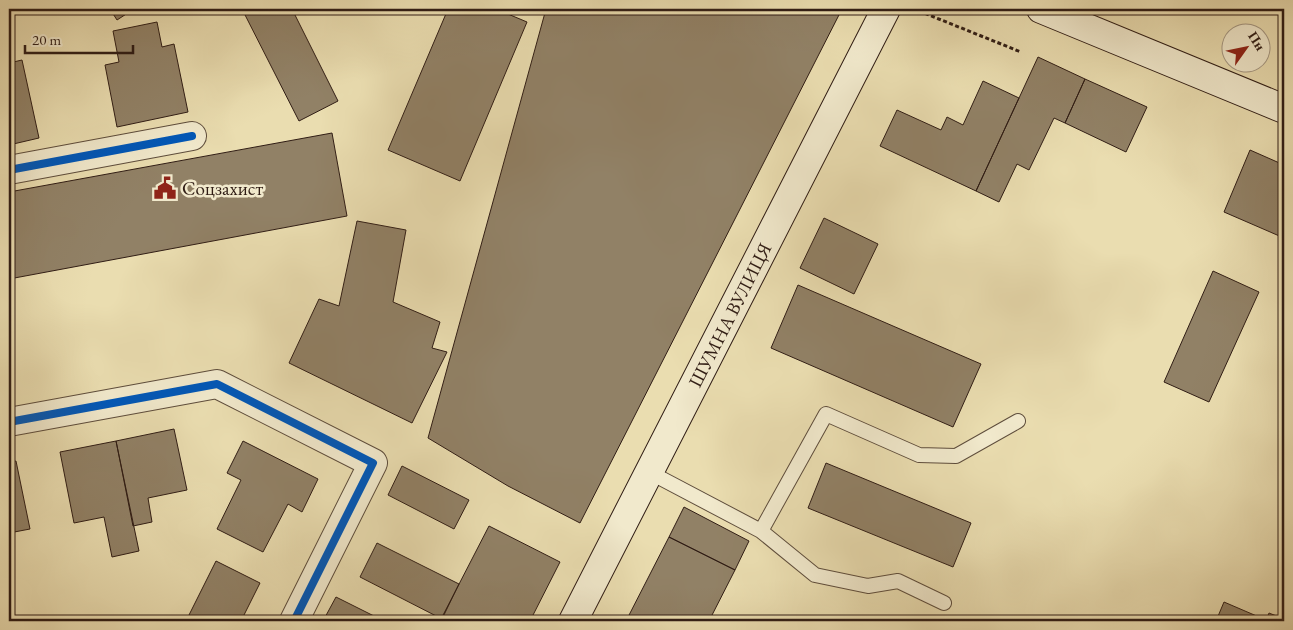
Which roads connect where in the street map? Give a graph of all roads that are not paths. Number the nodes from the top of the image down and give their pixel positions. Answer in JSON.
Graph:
{"nodes":[{"id":1,"x":886,"y":9,"type":"edge"},
{"id":2,"x":1041,"y":9,"type":"edge"},
{"id":3,"x":1284,"y":109,"type":"edge"},
{"id":4,"x":192,"y":136,"type":"dead end"},
{"id":5,"x":9,"y":170,"type":"edge"},
{"id":6,"x":1018,"y":421,"type":"dead end"},
{"id":7,"x":9,"y":422,"type":"edge"},
{"id":8,"x":649,"y":472,"type":"junction"},
{"id":9,"x":761,"y":532,"type":"junction"},
{"id":10,"x":944,"y":603,"type":"dead end"},
{"id":11,"x":294,"y":621,"type":"edge"},
{"id":12,"x":573,"y":621,"type":"edge"}],
"edges":[{"from":1,"to":8,"type":"main road","name":"ШУМНА ВУЛИЦЯ"},
{"from":2,"to":3,"type":"main road"},
{"from":4,"to":5,"type":"main road"},
{"from":6,"to":9,"type":"lane"},
{"from":7,"to":11,"type":"main road"},
{"from":8,"to":9,"type":"lane"},
{"from":8,"to":12,"type":"main road","name":"ШУМНА ВУЛИЦЯ"},
{"from":9,"to":10,"type":"lane"}]}
